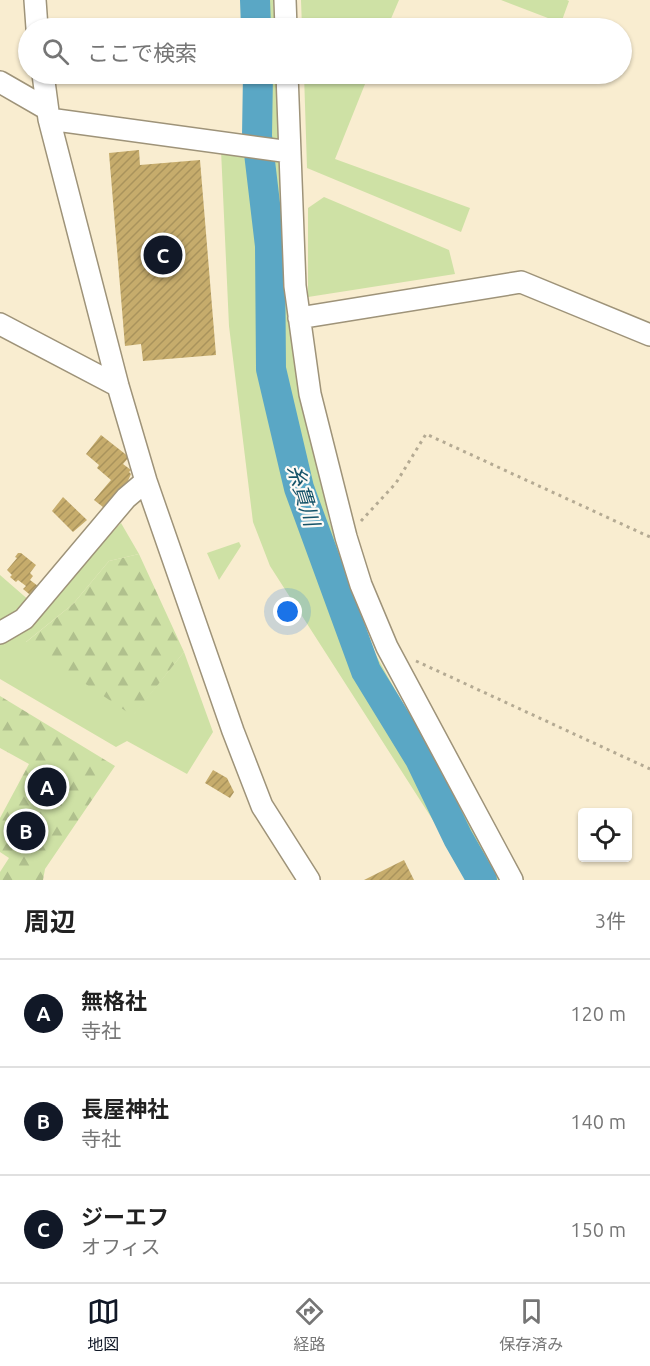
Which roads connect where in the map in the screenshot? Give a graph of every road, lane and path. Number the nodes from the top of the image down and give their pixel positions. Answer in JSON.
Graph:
{"nodes":[{"id":1,"x":35,"y":0,"type":"edge"},
{"id":2,"x":285,"y":0,"type":"edge"},
{"id":3,"x":36,"y":18,"type":"edge"},
{"id":4,"x":286,"y":18,"type":"edge"},
{"id":5,"x":0,"y":82,"type":"edge"},
{"id":6,"x":45,"y":84,"type":"edge"},
{"id":7,"x":286,"y":84,"type":"edge"},
{"id":8,"x":48,"y":114,"type":"junction"},
{"id":9,"x":281,"y":151,"type":"junction"},
{"id":10,"x":299,"y":318,"type":"junction"},
{"id":11,"x":0,"y":324,"type":"edge"},
{"id":12,"x":650,"y":335,"type":"edge"},
{"id":13,"x":118,"y":386,"type":"junction"},
{"id":14,"x":146,"y":481,"type":"junction"},
{"id":15,"x":346,"y":537,"type":"junction"},
{"id":16,"x":650,"y":537,"type":"edge"},
{"id":17,"x":0,"y":633,"type":"edge"},
{"id":18,"x":413,"y":660,"type":"dead end"},
{"id":19,"x":650,"y":769,"type":"edge"},
{"id":20,"x":309,"y":880,"type":"edge"},
{"id":21,"x":512,"y":880,"type":"edge"}],
"edges":[{"from":1,"to":3,"type":"street"},
{"from":2,"to":4,"type":"street"},
{"from":5,"to":8,"type":"street"},
{"from":6,"to":8,"type":"street"},
{"from":7,"to":9,"type":"street"},
{"from":8,"to":9,"type":"street"},
{"from":8,"to":13,"type":"street"},
{"from":9,"to":10,"type":"street"},
{"from":10,"to":12,"type":"street"},
{"from":10,"to":15,"type":"street"},
{"from":11,"to":13,"type":"street"},
{"from":13,"to":14,"type":"street"},
{"from":14,"to":17,"type":"street"},
{"from":14,"to":20,"type":"street"},
{"from":15,"to":16,"type":"path"},
{"from":15,"to":21,"type":"street"},
{"from":18,"to":19,"type":"path"}]}
